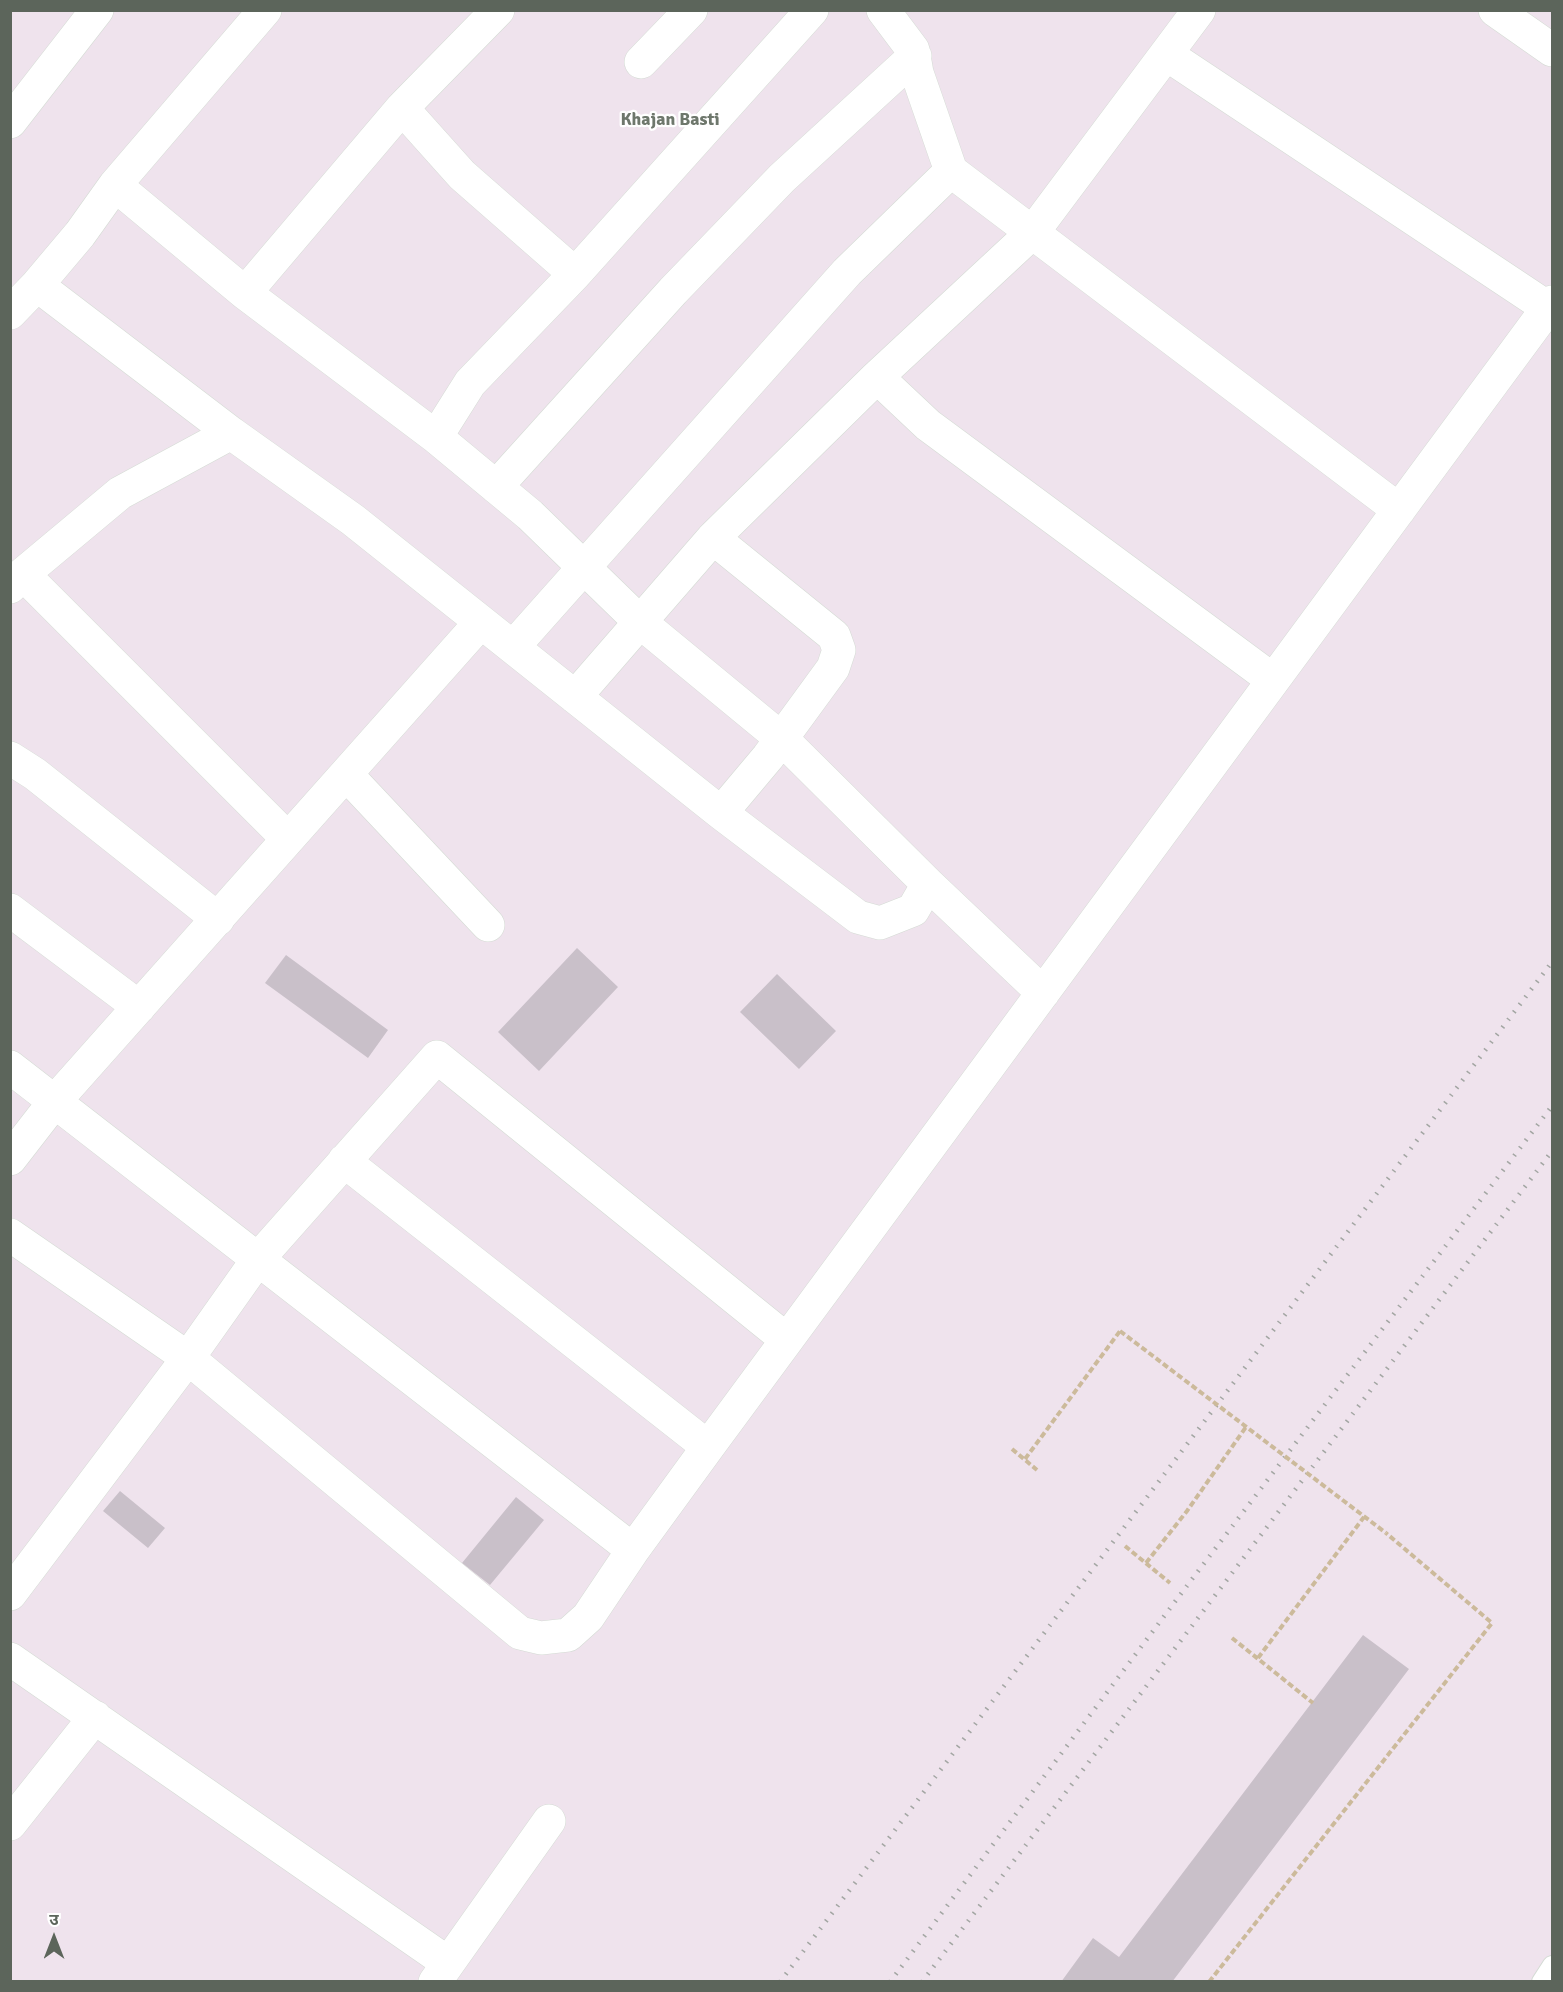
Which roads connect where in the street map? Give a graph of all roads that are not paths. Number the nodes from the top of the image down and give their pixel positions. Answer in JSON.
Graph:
{"nodes":[{"id":1,"x":98,"y":10,"type":"edge"},
{"id":2,"x":265,"y":10,"type":"edge"},
{"id":3,"x":498,"y":10,"type":"edge"},
{"id":4,"x":691,"y":10,"type":"edge"},
{"id":5,"x":813,"y":10,"type":"edge"},
{"id":6,"x":883,"y":10,"type":"edge"},
{"id":7,"x":1199,"y":10,"type":"edge"},
{"id":8,"x":1495,"y":10,"type":"edge"},
{"id":9,"x":1552,"y":50,"type":"edge"},
{"id":10,"x":1166,"y":54,"type":"junction"},
{"id":11,"x":915,"y":56,"type":"junction"},
{"id":12,"x":641,"y":62,"type":"dead end"},
{"id":13,"x":402,"y":108,"type":"junction"},
{"id":14,"x":10,"y":122,"type":"edge"},
{"id":15,"x":951,"y":171,"type":"junction"},
{"id":16,"x":114,"y":185,"type":"junction"},
{"id":17,"x":1033,"y":232,"type":"junction"},
{"id":18,"x":575,"y":274,"type":"junction"},
{"id":19,"x":37,"y":285,"type":"junction"},
{"id":20,"x":245,"y":293,"type":"junction"},
{"id":21,"x":1550,"y":305,"type":"edge"},
{"id":22,"x":10,"y":313,"type":"edge"},
{"id":23,"x":877,"y":377,"type":"junction"},
{"id":24,"x":231,"y":433,"type":"junction"},
{"id":25,"x":436,"y":437,"type":"junction"},
{"id":26,"x":496,"y":487,"type":"junction"},
{"id":27,"x":1399,"y":510,"type":"junction"},
{"id":28,"x":713,"y":538,"type":"junction"},
{"id":29,"x":585,"y":567,"type":"junction"},
{"id":30,"x":16,"y":581,"type":"edge"},
{"id":31,"x":481,"y":622,"type":"junction"},
{"id":32,"x":640,"y":622,"type":"junction"},
{"id":33,"x":513,"y":647,"type":"junction"},
{"id":34,"x":1273,"y":680,"type":"junction"},
{"id":35,"x":575,"y":697,"type":"junction"},
{"id":36,"x":782,"y":739,"type":"junction"},
{"id":37,"x":10,"y":758,"type":"edge"},
{"id":38,"x":346,"y":774,"type":"junction"},
{"id":39,"x":722,"y":813,"type":"junction"},
{"id":40,"x":288,"y":839,"type":"junction"},
{"id":41,"x":928,"y":884,"type":"junction"},
{"id":42,"x":10,"y":910,"type":"edge"},
{"id":43,"x":218,"y":918,"type":"junction"},
{"id":44,"x":488,"y":925,"type":"dead end"},
{"id":45,"x":1043,"y":993,"type":"junction"},
{"id":46,"x":139,"y":1007,"type":"junction"},
{"id":47,"x":10,"y":1067,"type":"edge"},
{"id":48,"x":55,"y":1101,"type":"junction"},
{"id":49,"x":10,"y":1159,"type":"edge"},
{"id":50,"x":344,"y":1161,"type":"junction"},
{"id":51,"x":10,"y":1235,"type":"edge"},
{"id":52,"x":258,"y":1259,"type":"junction"},
{"id":53,"x":787,"y":1340,"type":"junction"},
{"id":54,"x":188,"y":1358,"type":"junction"},
{"id":55,"x":708,"y":1447,"type":"junction"},
{"id":56,"x":633,"y":1550,"type":"junction"},
{"id":57,"x":10,"y":1594,"type":"edge"},
{"id":58,"x":10,"y":1659,"type":"edge"},
{"id":59,"x":95,"y":1717,"type":"junction"},
{"id":60,"x":549,"y":1821,"type":"dead end"},
{"id":61,"x":10,"y":1824,"type":"edge"},
{"id":62,"x":1552,"y":1965,"type":"edge"},
{"id":63,"x":441,"y":1972,"type":"edge"},
{"id":64,"x":1541,"y":1982,"type":"edge"}],
"edges":[{"from":1,"to":14,"type":"street"},
{"from":2,"to":16,"type":"street"},
{"from":3,"to":13,"type":"street"},
{"from":4,"to":12,"type":"street"},
{"from":5,"to":18,"type":"street"},
{"from":6,"to":11,"type":"street"},
{"from":7,"to":10,"type":"street"},
{"from":8,"to":9,"type":"street"},
{"from":10,"to":17,"type":"street"},
{"from":10,"to":21,"type":"street"},
{"from":11,"to":15,"type":"street"},
{"from":11,"to":26,"type":"street"},
{"from":13,"to":18,"type":"street"},
{"from":13,"to":20,"type":"street"},
{"from":15,"to":17,"type":"street"},
{"from":15,"to":29,"type":"street"},
{"from":16,"to":19,"type":"street"},
{"from":16,"to":20,"type":"street"},
{"from":17,"to":23,"type":"street"},
{"from":17,"to":27,"type":"street"},
{"from":18,"to":25,"type":"street"},
{"from":19,"to":22,"type":"street"},
{"from":19,"to":24,"type":"street"},
{"from":20,"to":25,"type":"street"},
{"from":21,"to":27,"type":"street"},
{"from":23,"to":28,"type":"street"},
{"from":23,"to":34,"type":"street"},
{"from":24,"to":30,"type":"street"},
{"from":24,"to":31,"type":"street"},
{"from":25,"to":26,"type":"street"},
{"from":26,"to":29,"type":"street"},
{"from":27,"to":34,"type":"street"},
{"from":28,"to":32,"type":"street"},
{"from":28,"to":36,"type":"street"},
{"from":29,"to":32,"type":"street"},
{"from":29,"to":33,"type":"street"},
{"from":30,"to":40,"type":"street"},
{"from":31,"to":33,"type":"street"},
{"from":31,"to":38,"type":"street"},
{"from":32,"to":35,"type":"street"},
{"from":32,"to":36,"type":"street"},
{"from":33,"to":35,"type":"street"},
{"from":34,"to":45,"type":"street"},
{"from":35,"to":39,"type":"street"},
{"from":36,"to":39,"type":"street"},
{"from":36,"to":41,"type":"street"},
{"from":37,"to":43,"type":"street"},
{"from":38,"to":40,"type":"street"},
{"from":38,"to":44,"type":"street"},
{"from":39,"to":41,"type":"street"},
{"from":40,"to":43,"type":"street"},
{"from":41,"to":45,"type":"street"},
{"from":42,"to":46,"type":"street"},
{"from":43,"to":46,"type":"street"},
{"from":45,"to":53,"type":"street"},
{"from":46,"to":48,"type":"street"},
{"from":47,"to":48,"type":"street"},
{"from":48,"to":49,"type":"street"},
{"from":48,"to":52,"type":"street"},
{"from":50,"to":52,"type":"street"},
{"from":50,"to":53,"type":"street"},
{"from":50,"to":55,"type":"street"},
{"from":51,"to":54,"type":"street"},
{"from":52,"to":54,"type":"street"},
{"from":52,"to":56,"type":"street"},
{"from":53,"to":55,"type":"street"},
{"from":54,"to":56,"type":"street"},
{"from":54,"to":57,"type":"street"},
{"from":55,"to":56,"type":"street"},
{"from":58,"to":59,"type":"street"},
{"from":59,"to":61,"type":"street"},
{"from":59,"to":63,"type":"street"},
{"from":60,"to":63,"type":"street"},
{"from":62,"to":64,"type":"lane"}]}
